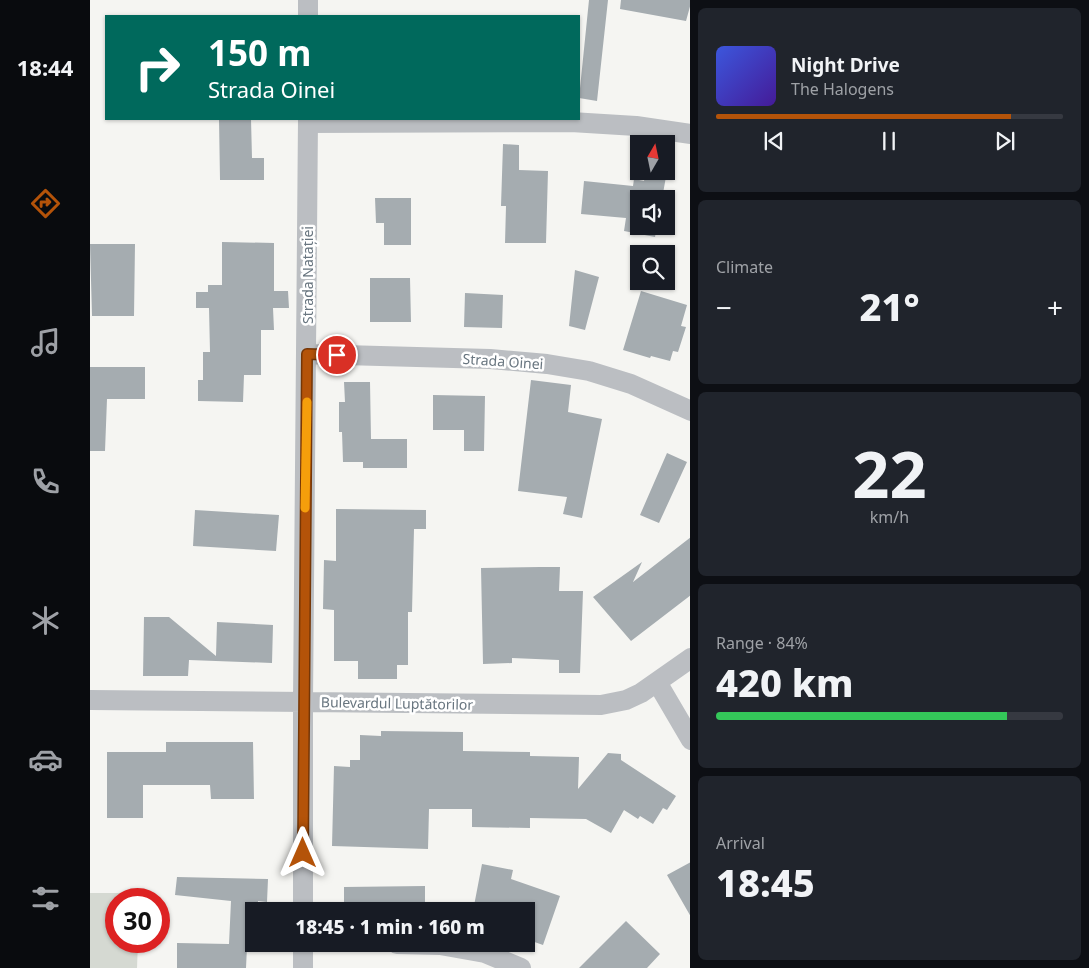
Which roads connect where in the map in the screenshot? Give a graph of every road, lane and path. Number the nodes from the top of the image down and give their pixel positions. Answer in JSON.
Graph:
{"nodes":[{"id":1,"x":308,"y":0,"type":"edge"},
{"id":2,"x":308,"y":15,"type":"edge"},
{"id":3,"x":308,"y":121,"type":"edge"},
{"id":4,"x":690,"y":134,"type":"edge"},
{"id":5,"x":307,"y":354,"type":"junction"},
{"id":6,"x":690,"y":411,"type":"edge"},
{"id":7,"x":690,"y":658,"type":"edge"},
{"id":8,"x":657,"y":682,"type":"junction"},
{"id":9,"x":90,"y":700,"type":"edge"},
{"id":10,"x":303,"y":702,"type":"junction"},
{"id":11,"x":690,"y":740,"type":"edge"},
{"id":12,"x":303,"y":902,"type":"edge"},
{"id":13,"x":303,"y":952,"type":"edge"},
{"id":14,"x":485,"y":952,"type":"edge"},
{"id":15,"x":303,"y":968,"type":"edge"},
{"id":16,"x":521,"y":968,"type":"edge"}],
"edges":[{"from":1,"to":2,"type":"street"},
{"from":3,"to":4,"type":"street"},
{"from":3,"to":5,"type":"street","name":"Strada Natației"},
{"from":5,"to":6,"type":"street","name":"Strada Oinei"},
{"from":5,"to":10,"type":"street","name":"Strada Natației"},
{"from":7,"to":8,"type":"street","name":"Bulevardul Luptătorilor"},
{"from":8,"to":10,"type":"street","name":"Bulevardul Luptătorilor"},
{"from":8,"to":11,"type":"street"},
{"from":9,"to":10,"type":"street","name":"Bulevardul Luptătorilor"},
{"from":10,"to":12,"type":"street","name":"Strada Natației"},
{"from":13,"to":15,"type":"street"},
{"from":14,"to":16,"type":"street"}]}
